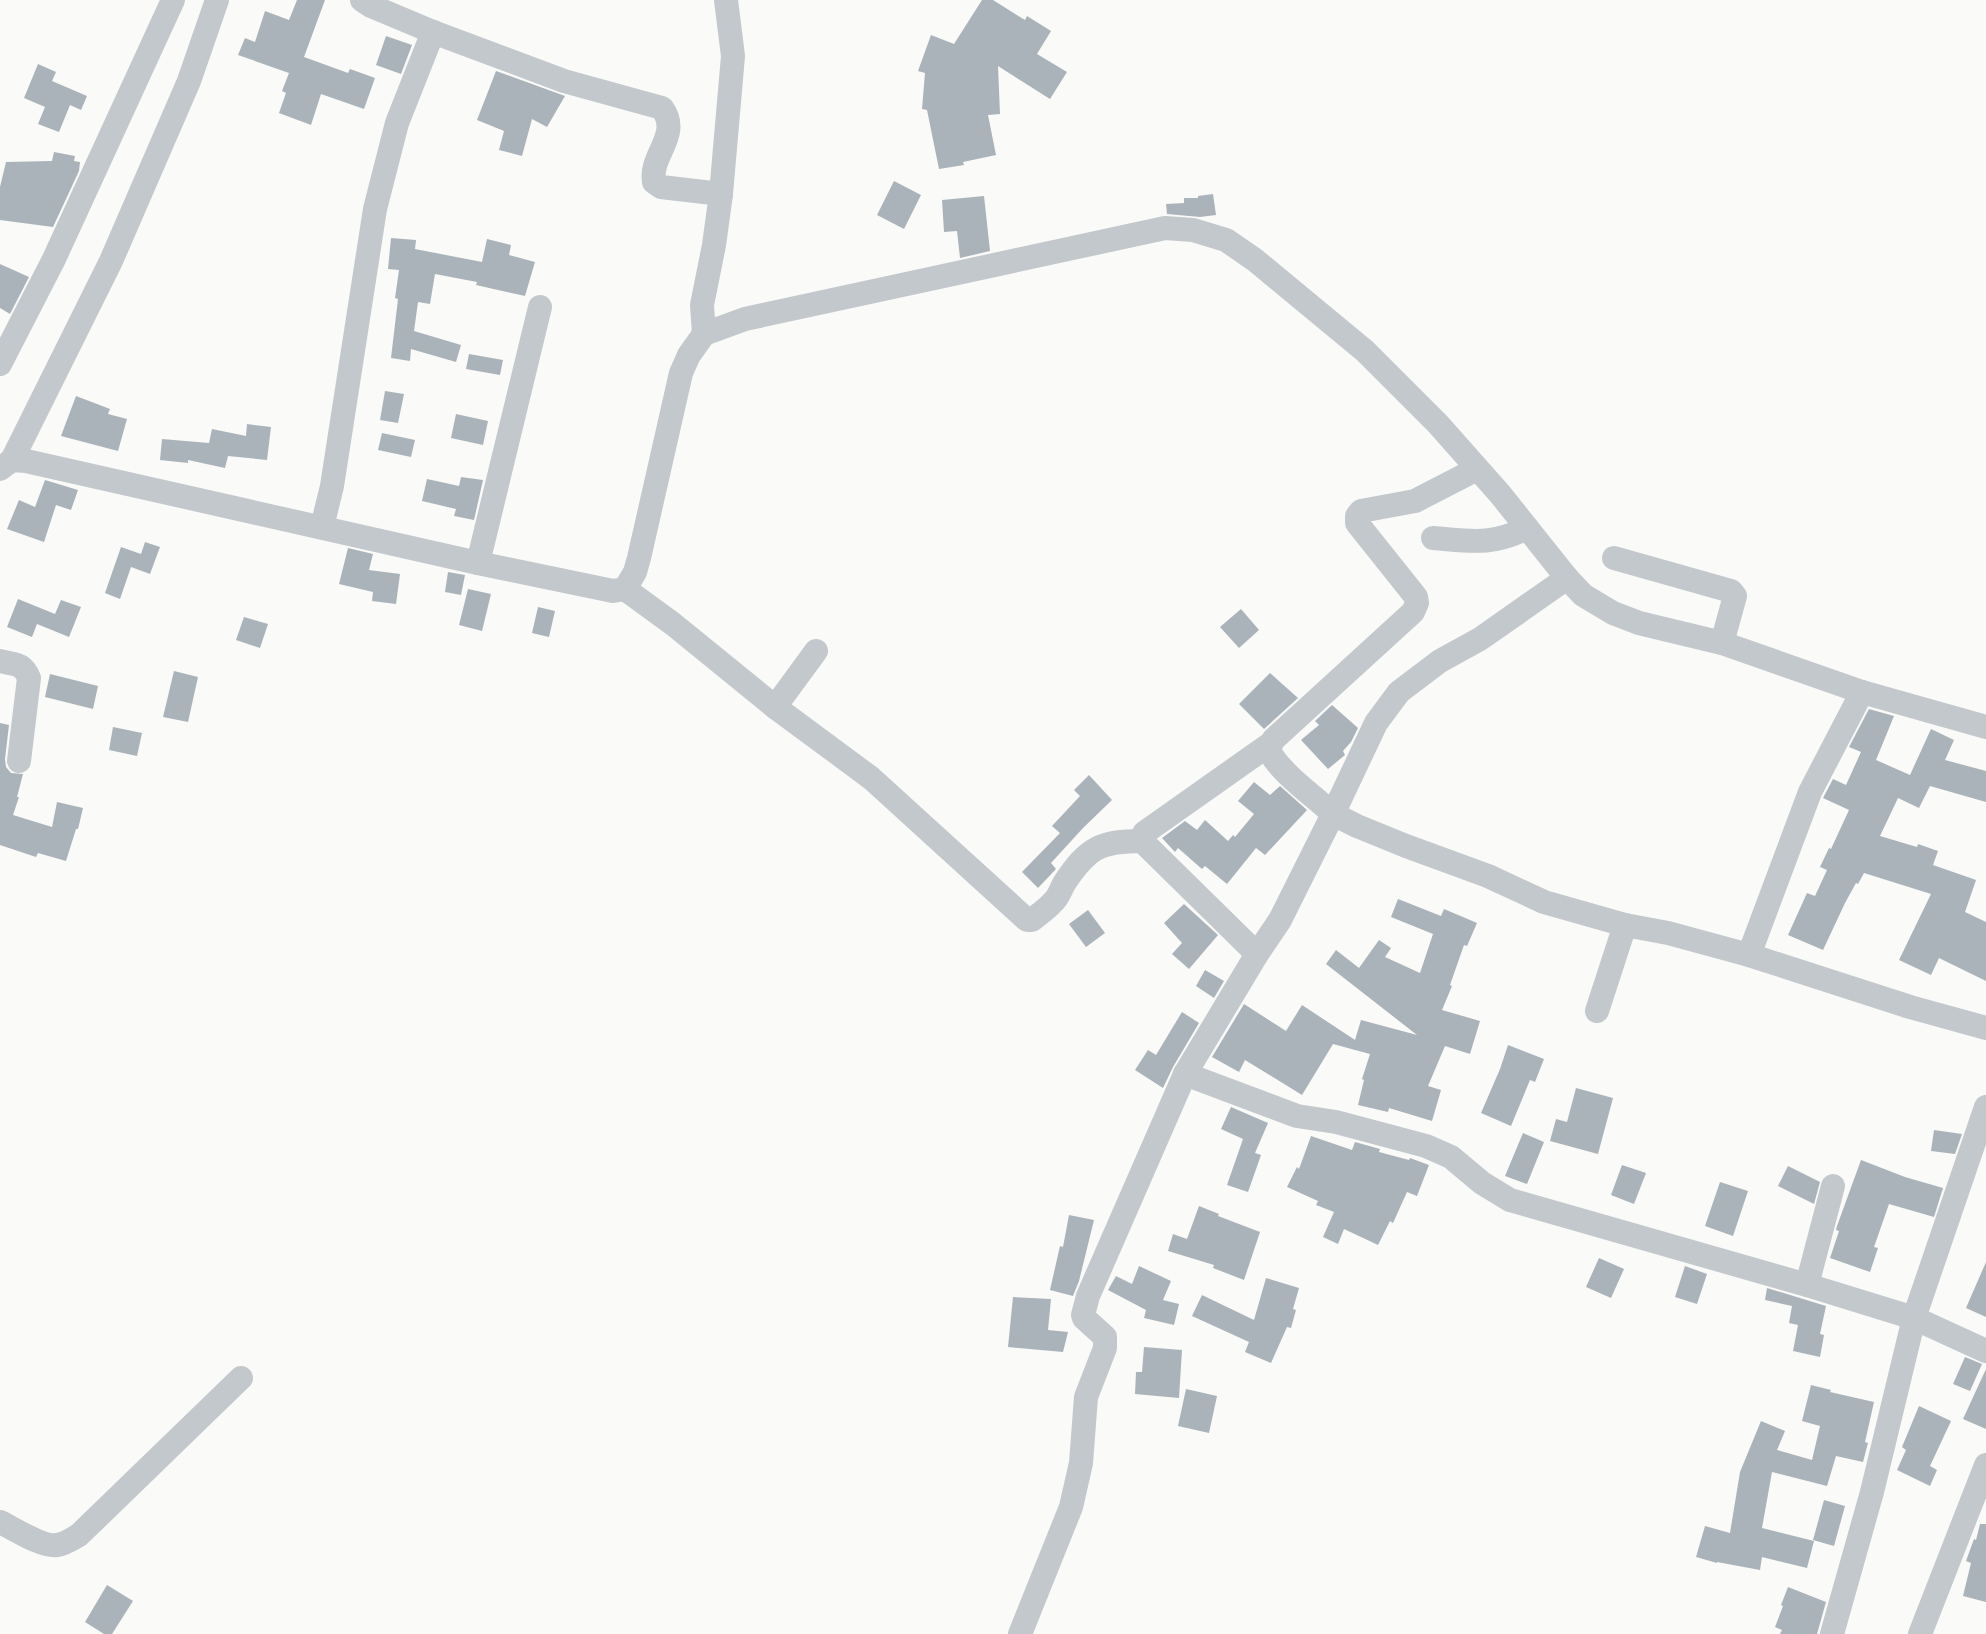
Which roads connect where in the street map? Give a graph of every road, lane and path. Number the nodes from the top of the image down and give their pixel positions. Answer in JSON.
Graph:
{"nodes":[{"id":1,"x":173,"y":0,"type":"edge"},
{"id":2,"x":218,"y":0,"type":"edge"},
{"id":3,"x":362,"y":0,"type":"edge"},
{"id":4,"x":726,"y":0,"type":"edge"},
{"id":5,"x":433,"y":32,"type":"junction"},
{"id":6,"x":721,"y":194,"type":"junction"},
{"id":7,"x":540,"y":307,"type":"dead end"},
{"id":8,"x":704,"y":334,"type":"junction"},
{"id":9,"x":0,"y":364,"type":"edge"},
{"id":10,"x":6,"y":465,"type":"edge"},
{"id":11,"x":1478,"y":469,"type":"junction"},
{"id":12,"x":322,"y":527,"type":"junction"},
{"id":13,"x":1527,"y":528,"type":"junction"},
{"id":14,"x":1433,"y":538,"type":"dead end"},
{"id":15,"x":1614,"y":558,"type":"dead end"},
{"id":16,"x":478,"y":563,"type":"junction"},
{"id":17,"x":1568,"y":578,"type":"junction"},
{"id":18,"x":625,"y":589,"type":"junction"},
{"id":19,"x":1722,"y":643,"type":"junction"},
{"id":20,"x":816,"y":651,"type":"dead end"},
{"id":21,"x":0,"y":661,"type":"edge"},
{"id":22,"x":1862,"y":692,"type":"junction"},
{"id":23,"x":775,"y":707,"type":"junction"},
{"id":24,"x":1984,"y":723,"type":"edge"},
{"id":25,"x":1270,"y":744,"type":"junction"},
{"id":26,"x":19,"y":761,"type":"dead end"},
{"id":27,"x":1333,"y":814,"type":"junction"},
{"id":28,"x":1142,"y":841,"type":"junction"},
{"id":29,"x":1625,"y":925,"type":"junction"},
{"id":30,"x":1257,"y":954,"type":"junction"},
{"id":31,"x":1749,"y":955,"type":"junction"},
{"id":32,"x":1597,"y":1011,"type":"dead end"},
{"id":33,"x":1986,"y":1028,"type":"edge"},
{"id":34,"x":1185,"y":1074,"type":"junction"},
{"id":35,"x":1986,"y":1107,"type":"edge"},
{"id":36,"x":1833,"y":1186,"type":"dead end"},
{"id":37,"x":1807,"y":1285,"type":"junction"},
{"id":38,"x":1914,"y":1318,"type":"junction"},
{"id":39,"x":1986,"y":1351,"type":"edge"},
{"id":40,"x":241,"y":1378,"type":"dead end"},
{"id":41,"x":1986,"y":1465,"type":"edge"},
{"id":42,"x":0,"y":1522,"type":"edge"},
{"id":43,"x":1020,"y":1634,"type":"edge"},
{"id":44,"x":1832,"y":1634,"type":"edge"},
{"id":45,"x":1920,"y":1634,"type":"edge"}],
"edges":[{"from":1,"to":9,"type":"street"},
{"from":2,"to":10,"type":"street"},
{"from":3,"to":5,"type":"street"},
{"from":4,"to":6,"type":"street"},
{"from":5,"to":6,"type":"street"},
{"from":5,"to":12,"type":"street"},
{"from":6,"to":8,"type":"street"},
{"from":7,"to":16,"type":"street"},
{"from":8,"to":11,"type":"street"},
{"from":8,"to":18,"type":"street"},
{"from":10,"to":12,"type":"street"},
{"from":11,"to":13,"type":"street"},
{"from":11,"to":25,"type":"street"},
{"from":12,"to":16,"type":"street"},
{"from":13,"to":14,"type":"street"},
{"from":13,"to":17,"type":"street"},
{"from":15,"to":19,"type":"street"},
{"from":16,"to":18,"type":"street"},
{"from":17,"to":19,"type":"street"},
{"from":17,"to":27,"type":"street"},
{"from":18,"to":23,"type":"street"},
{"from":19,"to":22,"type":"street"},
{"from":20,"to":23,"type":"street"},
{"from":21,"to":26,"type":"street"},
{"from":22,"to":24,"type":"street"},
{"from":22,"to":31,"type":"street"},
{"from":23,"to":28,"type":"street"},
{"from":25,"to":27,"type":"street"},
{"from":25,"to":28,"type":"street"},
{"from":27,"to":29,"type":"street"},
{"from":27,"to":30,"type":"street"},
{"from":28,"to":30,"type":"street"},
{"from":29,"to":31,"type":"street"},
{"from":29,"to":32,"type":"street"},
{"from":30,"to":34,"type":"street"},
{"from":31,"to":33,"type":"street"},
{"from":34,"to":37,"type":"street"},
{"from":34,"to":43,"type":"street"},
{"from":35,"to":38,"type":"street"},
{"from":36,"to":37,"type":"street"},
{"from":37,"to":38,"type":"street"},
{"from":38,"to":39,"type":"street"},
{"from":38,"to":44,"type":"street"},
{"from":40,"to":42,"type":"street"},
{"from":41,"to":45,"type":"street"}]}
